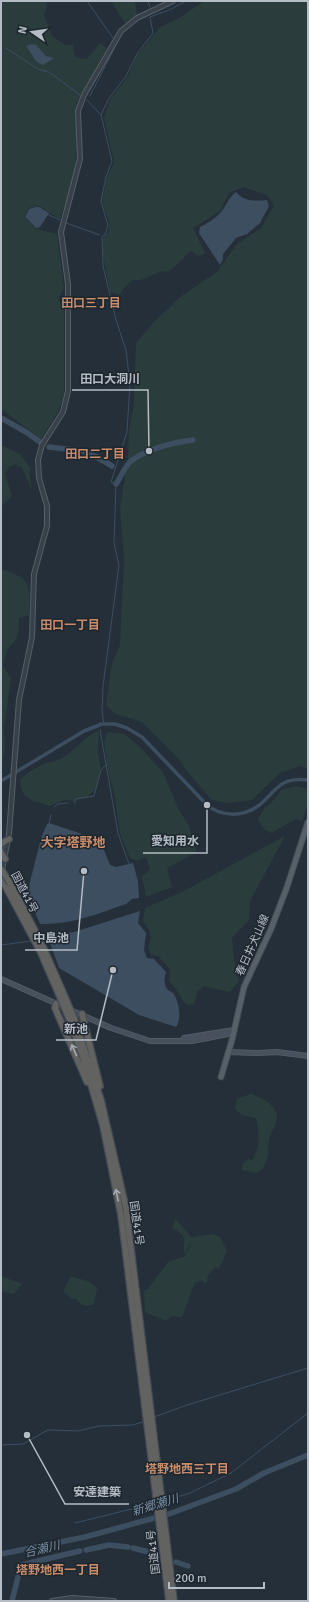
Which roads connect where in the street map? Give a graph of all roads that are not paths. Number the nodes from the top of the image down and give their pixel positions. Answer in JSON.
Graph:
{"nodes":[{"id":1,"x":173,"y":1,"type":"edge"},
{"id":2,"x":308,"y":822,"type":"edge"},
{"id":3,"x":9,"y":839,"type":"junction"},
{"id":4,"x":1,"y":844,"type":"edge"},
{"id":5,"x":1,"y":852,"type":"edge"},
{"id":6,"x":5,"y":859,"type":"junction"},
{"id":7,"x":1,"y":869,"type":"edge"},
{"id":8,"x":1,"y":875,"type":"edge"},
{"id":9,"x":1,"y":878,"type":"edge"},
{"id":10,"x":8,"y":886,"type":"junction"},
{"id":11,"x":1,"y":979,"type":"edge"},
{"id":12,"x":56,"y":1004,"type":"junction"},
{"id":13,"x":82,"y":1014,"type":"junction"},
{"id":14,"x":72,"y":1020,"type":"junction"},
{"id":15,"x":234,"y":1032,"type":"junction"},
{"id":16,"x":228,"y":1052,"type":"junction"},
{"id":17,"x":308,"y":1056,"type":"edge"},
{"id":18,"x":221,"y":1077,"type":"dead end"},
{"id":19,"x":103,"y":1126,"type":"junction"},
{"id":20,"x":119,"y":1175,"type":"junction"},
{"id":21,"x":159,"y":1497,"type":"junction"},
{"id":22,"x":162,"y":1530,"type":"junction"},
{"id":23,"x":52,"y":1601,"type":"edge"},
{"id":24,"x":114,"y":1601,"type":"edge"},
{"id":25,"x":169,"y":1601,"type":"edge"},
{"id":26,"x":174,"y":1601,"type":"edge"}],
"edges":[{"from":1,"to":3,"type":"street"},
{"from":2,"to":15,"type":"main road","name":"春日井犬山線"},
{"from":3,"to":4,"type":"highway"},
{"from":3,"to":6,"type":"street"},
{"from":5,"to":6,"type":"highway"},
{"from":6,"to":8,"type":"street"},
{"from":7,"to":10,"type":"highway","name":"国道41号","bridge":true},
{"from":9,"to":10,"type":"highway","name":"国道41号"},
{"from":10,"to":14,"type":"highway","name":"国道41号","bridge":true},
{"from":11,"to":12,"type":"main road"},
{"from":12,"to":13,"type":"main road"},
{"from":19,"to":12,"type":"highway","one_way":true},
{"from":13,"to":15,"type":"main road"},
{"from":13,"to":20,"type":"highway"},
{"from":14,"to":19,"type":"highway","name":"国道41号"},
{"from":14,"to":20,"type":"highway","name":"国道41号"},
{"from":15,"to":16,"type":"main road","name":"春日井犬山線"},
{"from":16,"to":17,"type":"main road"},
{"from":16,"to":18,"type":"main road","name":"春日井犬山線"},
{"from":21,"to":19,"type":"highway","name":"国道41号","one_way":true},
{"from":20,"to":21,"type":"highway","name":"国道41号"},
{"from":21,"to":22,"type":"highway","name":"国道41号"},
{"from":22,"to":25,"type":"highway","name":"国道41号"},
{"from":22,"to":26,"type":"highway","name":"国道41号"},
{"from":23,"to":24,"type":"street"}]}
